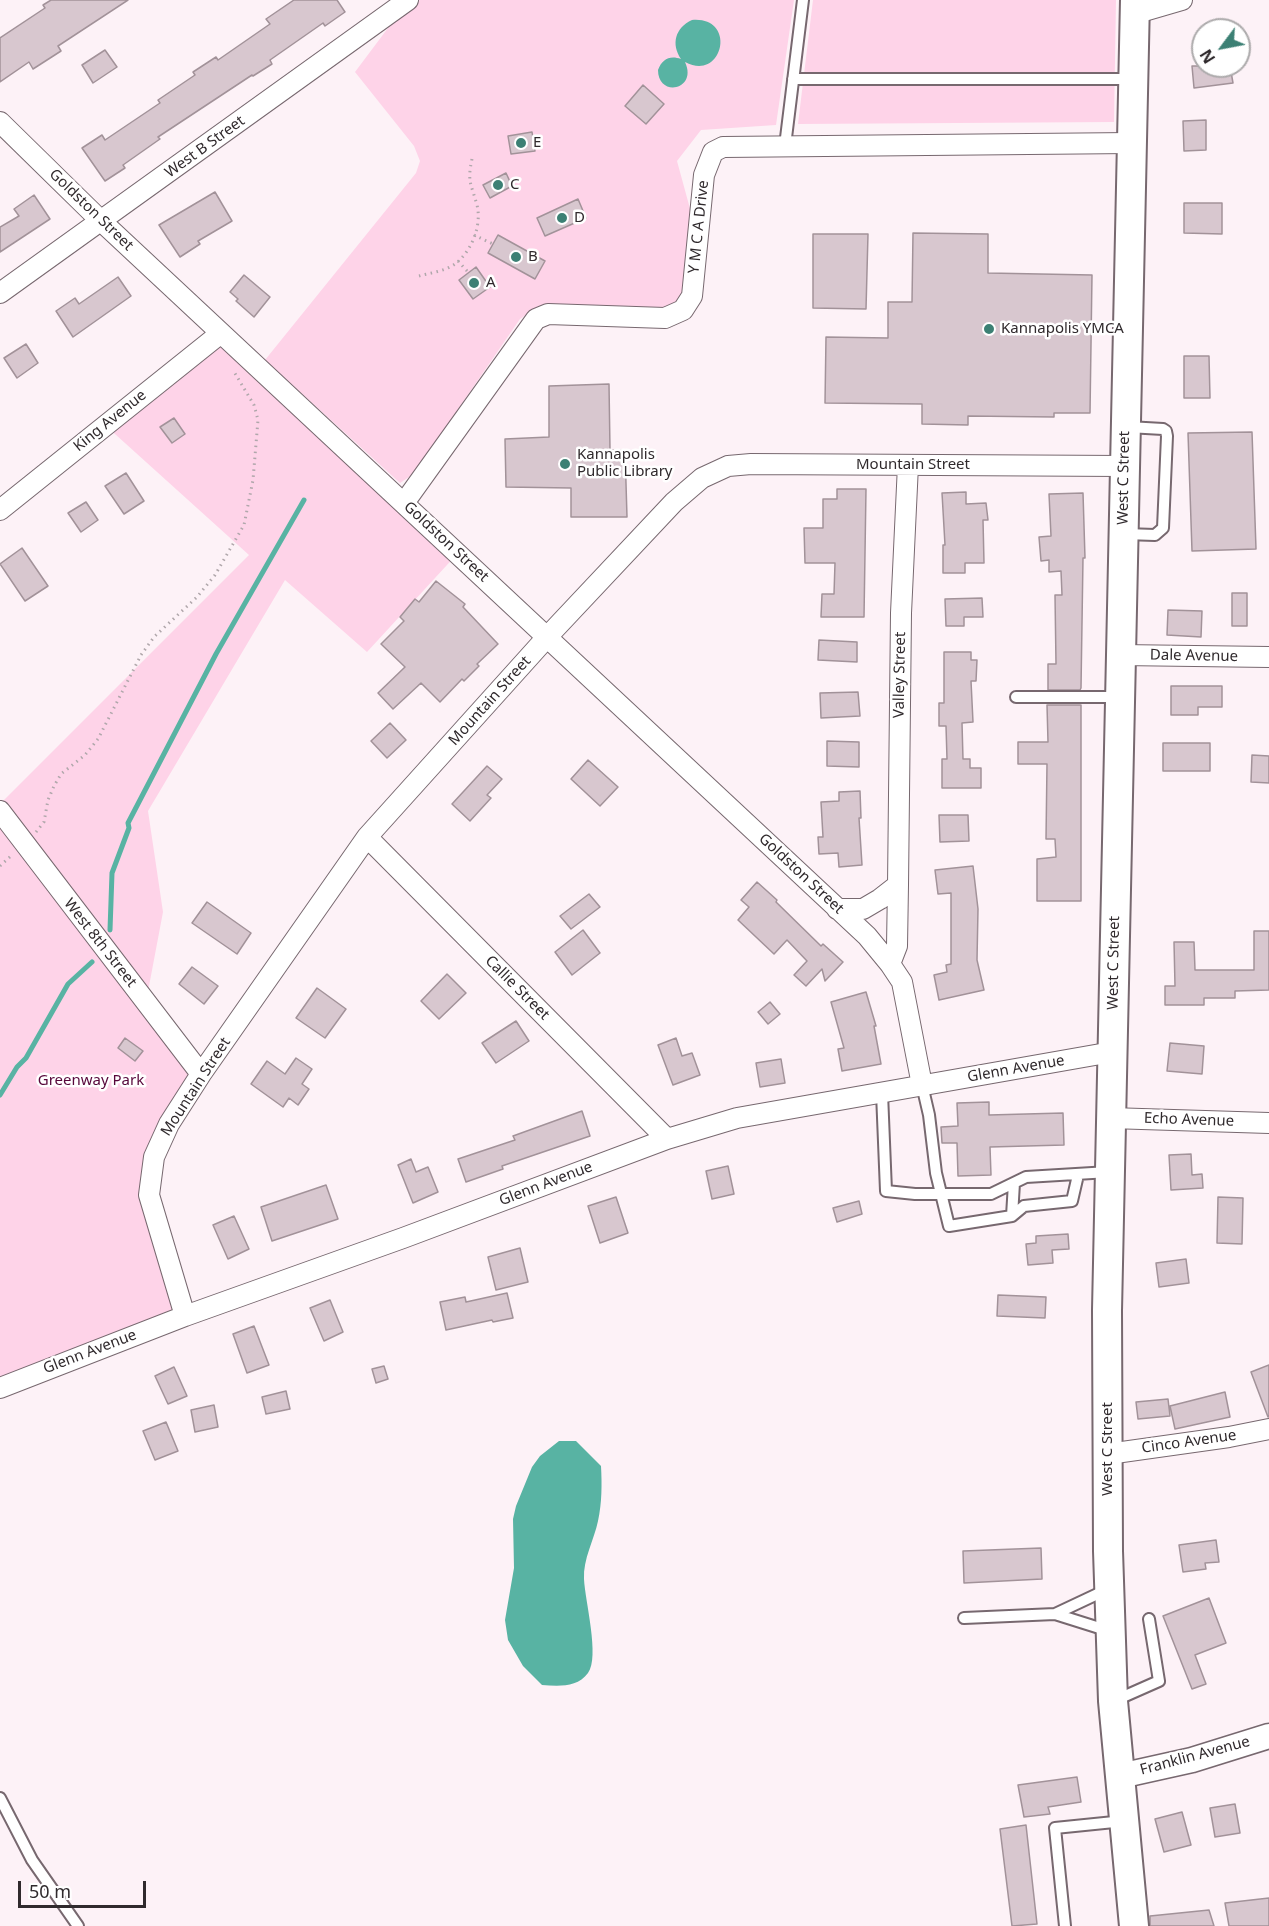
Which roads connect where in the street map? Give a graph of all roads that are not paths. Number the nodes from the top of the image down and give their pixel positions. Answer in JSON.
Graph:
{"nodes":[{"id":1,"x":408,"y":0,"type":"edge"},
{"id":2,"x":803,"y":0,"type":"edge"},
{"id":3,"x":1182,"y":0,"type":"edge"},
{"id":4,"x":1135,"y":7,"type":"edge"},
{"id":5,"x":793,"y":79,"type":"junction"},
{"id":6,"x":1133,"y":79,"type":"junction"},
{"id":7,"x":0,"y":122,"type":"edge"},
{"id":8,"x":1131,"y":143,"type":"junction"},
{"id":9,"x":785,"y":146,"type":"junction"},
{"id":10,"x":100,"y":220,"type":"junction"},
{"id":11,"x":0,"y":293,"type":"edge"},
{"id":12,"x":221,"y":333,"type":"junction"},
{"id":13,"x":1125,"y":427,"type":"junction"},
{"id":14,"x":908,"y":465,"type":"junction"},
{"id":15,"x":1124,"y":466,"type":"junction"},
{"id":16,"x":404,"y":502,"type":"junction"},
{"id":17,"x":0,"y":510,"type":"edge"},
{"id":18,"x":1122,"y":533,"type":"junction"},
{"id":19,"x":548,"y":636,"type":"junction"},
{"id":20,"x":1120,"y":656,"type":"junction"},
{"id":21,"x":1269,"y":657,"type":"edge"},
{"id":22,"x":1016,"y":697,"type":"dead end"},
{"id":23,"x":1119,"y":697,"type":"junction"},
{"id":24,"x":0,"y":811,"type":"edge"},
{"id":25,"x":367,"y":837,"type":"junction"},
{"id":26,"x":898,"y":885,"type":"junction"},
{"id":27,"x":837,"y":909,"type":"junction"},
{"id":28,"x":890,"y":964,"type":"junction"},
{"id":29,"x":1112,"y":1052,"type":"junction"},
{"id":30,"x":201,"y":1074,"type":"junction"},
{"id":31,"x":922,"y":1085,"type":"junction"},
{"id":32,"x":882,"y":1093,"type":"junction"},
{"id":33,"x":1110,"y":1118,"type":"junction"},
{"id":34,"x":1269,"y":1123,"type":"edge"},
{"id":35,"x":667,"y":1139,"type":"junction"},
{"id":36,"x":1109,"y":1172,"type":"junction"},
{"id":37,"x":1078,"y":1175,"type":"junction"},
{"id":38,"x":1014,"y":1183,"type":"junction"},
{"id":39,"x":942,"y":1194,"type":"junction"},
{"id":40,"x":1012,"y":1216,"type":"junction"},
{"id":41,"x":185,"y":1316,"type":"junction"},
{"id":42,"x":0,"y":1388,"type":"edge"},
{"id":43,"x":1269,"y":1429,"type":"edge"},
{"id":44,"x":1108,"y":1454,"type":"junction"},
{"id":45,"x":1109,"y":1588,"type":"junction"},
{"id":46,"x":1055,"y":1614,"type":"junction"},
{"id":47,"x":964,"y":1618,"type":"dead end"},
{"id":48,"x":1149,"y":1619,"type":"dead end"},
{"id":49,"x":1111,"y":1631,"type":"junction"},
{"id":50,"x":1113,"y":1701,"type":"junction"},
{"id":51,"x":1269,"y":1736,"type":"edge"},
{"id":52,"x":1120,"y":1776,"type":"junction"},
{"id":53,"x":0,"y":1798,"type":"edge"},
{"id":54,"x":1125,"y":1821,"type":"junction"},
{"id":55,"x":78,"y":1926,"type":"edge"},
{"id":56,"x":1065,"y":1926,"type":"edge"},
{"id":57,"x":1134,"y":1926,"type":"edge"}],
"edges":[{"from":1,"to":10,"type":"street","name":"West B Street"},
{"from":2,"to":5,"type":"lane"},
{"from":3,"to":4,"type":"street"},
{"from":4,"to":6,"type":"main road","name":"West C Street"},
{"from":5,"to":6,"type":"lane"},
{"from":5,"to":9,"type":"lane"},
{"from":6,"to":8,"type":"main road","name":"West C Street"},
{"from":7,"to":10,"type":"street","name":"Goldston Street"},
{"from":8,"to":9,"type":"street","name":"Y M C A Drive"},
{"from":8,"to":13,"type":"main road","name":"West C Street"},
{"from":9,"to":16,"type":"street","name":"Y M C A Drive"},
{"from":10,"to":11,"type":"street","name":"West B Street"},
{"from":10,"to":12,"type":"street","name":"Goldston Street"},
{"from":12,"to":16,"type":"street","name":"Goldston Street"},
{"from":12,"to":17,"type":"street","name":"King Avenue"},
{"from":13,"to":15,"type":"main road","name":"West C Street"},
{"from":13,"to":18,"type":"lane"},
{"from":14,"to":15,"type":"street","name":"Mountain Street"},
{"from":14,"to":19,"type":"street","name":"Mountain Street"},
{"from":14,"to":26,"type":"street","name":"Valley Street"},
{"from":15,"to":18,"type":"main road","name":"West C Street"},
{"from":16,"to":19,"type":"street","name":"Goldston Street"},
{"from":18,"to":20,"type":"main road","name":"West C Street"},
{"from":19,"to":25,"type":"street","name":"Mountain Street"},
{"from":19,"to":27,"type":"street","name":"Goldston Street"},
{"from":20,"to":21,"type":"street","name":"Dale Avenue"},
{"from":20,"to":23,"type":"main road","name":"West C Street"},
{"from":22,"to":23,"type":"lane"},
{"from":23,"to":29,"type":"main road","name":"West C Street"},
{"from":24,"to":30,"type":"street","name":"West 8th Street"},
{"from":25,"to":30,"type":"street","name":"Mountain Street"},
{"from":25,"to":35,"type":"street","name":"Callie Street"},
{"from":26,"to":27,"type":"street"},
{"from":26,"to":28,"type":"street","name":"Valley Street"},
{"from":27,"to":28,"type":"street","name":"Goldston Street"},
{"from":28,"to":31,"type":"street"},
{"from":29,"to":31,"type":"street","name":"Glenn Avenue"},
{"from":29,"to":33,"type":"main road","name":"West C Street"},
{"from":30,"to":41,"type":"street","name":"Mountain Street"},
{"from":31,"to":32,"type":"street","name":"Glenn Avenue"},
{"from":31,"to":39,"type":"lane"},
{"from":32,"to":35,"type":"street","name":"Glenn Avenue"},
{"from":32,"to":39,"type":"lane"},
{"from":33,"to":34,"type":"street","name":"Echo Avenue"},
{"from":33,"to":36,"type":"main road","name":"West C Street"},
{"from":35,"to":41,"type":"street","name":"Glenn Avenue"},
{"from":36,"to":37,"type":"lane"},
{"from":36,"to":44,"type":"main road","name":"West C Street"},
{"from":37,"to":38,"type":"lane"},
{"from":37,"to":40,"type":"lane"},
{"from":38,"to":39,"type":"lane"},
{"from":38,"to":40,"type":"lane"},
{"from":39,"to":40,"type":"lane"},
{"from":41,"to":42,"type":"street","name":"Glenn Avenue"},
{"from":43,"to":44,"type":"street","name":"Cinco Avenue"},
{"from":44,"to":45,"type":"main road","name":"West C Street"},
{"from":45,"to":46,"type":"lane"},
{"from":45,"to":49,"type":"main road","name":"West C Street"},
{"from":46,"to":47,"type":"lane"},
{"from":46,"to":49,"type":"lane"},
{"from":48,"to":50,"type":"lane"},
{"from":49,"to":50,"type":"main road","name":"West C Street"},
{"from":50,"to":52,"type":"main road","name":"West C Street"},
{"from":51,"to":52,"type":"street","name":"Franklin Avenue"},
{"from":52,"to":54,"type":"main road","name":"West C Street"},
{"from":53,"to":55,"type":"lane"},
{"from":54,"to":56,"type":"lane"},
{"from":54,"to":57,"type":"main road","name":"West C Street"}]}
